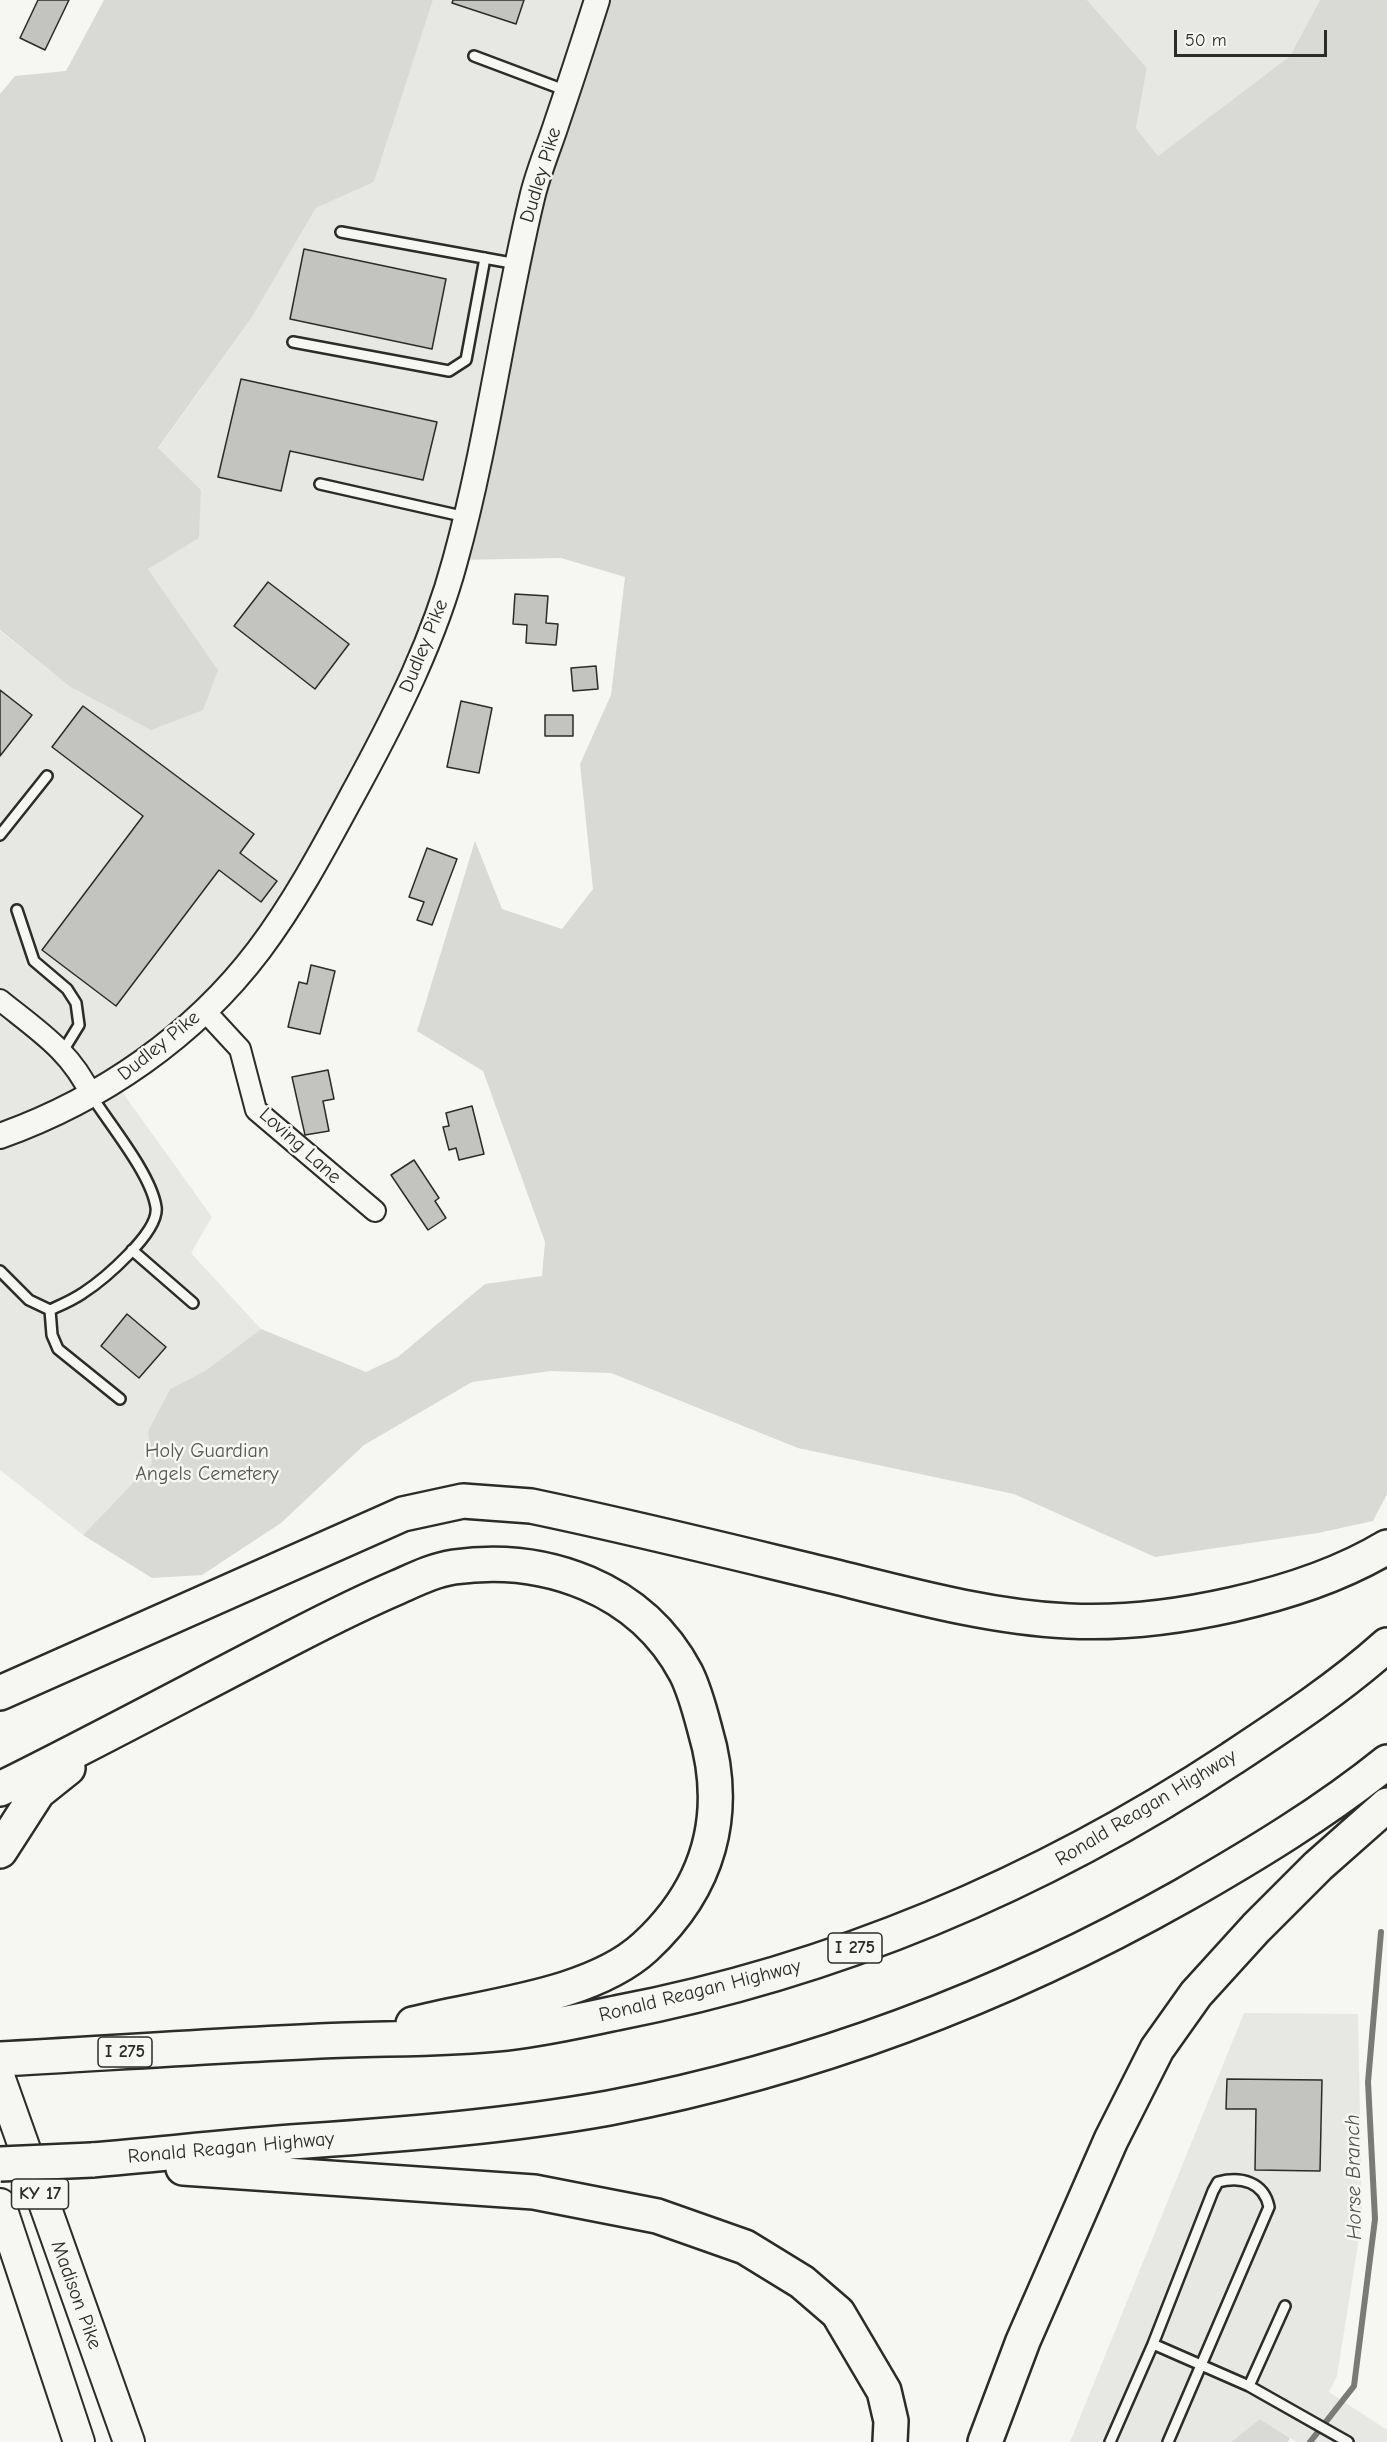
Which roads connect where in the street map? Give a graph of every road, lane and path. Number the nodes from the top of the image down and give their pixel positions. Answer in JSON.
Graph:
{"nodes":[{"id":1,"x":597,"y":0,"type":"edge"},
{"id":2,"x":474,"y":56,"type":"dead end"},
{"id":3,"x":567,"y":91,"type":"junction"},
{"id":4,"x":341,"y":231,"type":"dead end"},
{"id":5,"x":485,"y":258,"type":"junction"},
{"id":6,"x":517,"y":264,"type":"junction"},
{"id":7,"x":293,"y":342,"type":"dead end"},
{"id":8,"x":320,"y":484,"type":"dead end"},
{"id":9,"x":466,"y":516,"type":"junction"},
{"id":10,"x":47,"y":776,"type":"dead end"},
{"id":11,"x":0,"y":836,"type":"edge"},
{"id":12,"x":17,"y":910,"type":"dead end"},
{"id":13,"x":0,"y":1000,"type":"edge"},
{"id":14,"x":204,"y":1010,"type":"junction"},
{"id":15,"x":63,"y":1051,"type":"junction"},
{"id":16,"x":91,"y":1095,"type":"junction"},
{"id":17,"x":0,"y":1136,"type":"edge"},
{"id":18,"x":375,"y":1211,"type":"dead end"},
{"id":19,"x":132,"y":1250,"type":"junction"},
{"id":20,"x":0,"y":1271,"type":"edge"},
{"id":21,"x":193,"y":1303,"type":"dead end"},
{"id":22,"x":50,"y":1310,"type":"junction"},
{"id":23,"x":120,"y":1399,"type":"dead end"},
{"id":24,"x":1387,"y":1547,"type":"edge"},
{"id":25,"x":1387,"y":1645,"type":"edge"},
{"id":26,"x":0,"y":1693,"type":"edge"},
{"id":27,"x":113,"y":1731,"type":"junction"},
{"id":28,"x":1387,"y":1762,"type":"edge"},
{"id":29,"x":0,"y":1789,"type":"edge"},
{"id":30,"x":1387,"y":1805,"type":"edge"},
{"id":31,"x":0,"y":1851,"type":"edge"},
{"id":32,"x":350,"y":2041,"type":"junction"},
{"id":33,"x":0,"y":2059,"type":"edge"},
{"id":34,"x":0,"y":2079,"type":"edge"},
{"id":35,"x":92,"y":2160,"type":"junction"},
{"id":36,"x":0,"y":2164,"type":"edge"},
{"id":37,"x":0,"y":2204,"type":"edge"},
{"id":38,"x":1285,"y":2306,"type":"dead end"},
{"id":39,"x":1153,"y":2344,"type":"junction"},
{"id":40,"x":1203,"y":2364,"type":"junction"},
{"id":41,"x":1249,"y":2386,"type":"junction"},
{"id":42,"x":1345,"y":2440,"type":"edge"},
{"id":43,"x":79,"y":2442,"type":"edge"},
{"id":44,"x":129,"y":2442,"type":"edge"},
{"id":45,"x":890,"y":2442,"type":"edge"},
{"id":46,"x":985,"y":2442,"type":"edge"},
{"id":47,"x":1110,"y":2442,"type":"edge"},
{"id":48,"x":1168,"y":2442,"type":"edge"}],
"edges":[{"from":1,"to":3,"type":"street","name":"Dudley Pike"},
{"from":2,"to":3,"type":"lane"},
{"from":3,"to":6,"type":"street","name":"Dudley Pike"},
{"from":4,"to":5,"type":"lane"},
{"from":5,"to":6,"type":"lane"},
{"from":5,"to":7,"type":"lane"},
{"from":6,"to":9,"type":"street","name":"Dudley Pike"},
{"from":8,"to":9,"type":"lane"},
{"from":9,"to":14,"type":"street","name":"Dudley Pike"},
{"from":10,"to":11,"type":"lane"},
{"from":12,"to":15,"type":"lane"},
{"from":13,"to":15,"type":"street"},
{"from":14,"to":16,"type":"street","name":"Dudley Pike"},
{"from":14,"to":18,"type":"street","name":"Loving Lane"},
{"from":15,"to":16,"type":"street"},
{"from":16,"to":17,"type":"street","name":"Dudley Pike"},
{"from":16,"to":19,"type":"lane"},
{"from":19,"to":21,"type":"lane"},
{"from":19,"to":22,"type":"lane"},
{"from":20,"to":22,"type":"lane"},
{"from":22,"to":23,"type":"lane"},
{"from":24,"to":26,"type":"highway"},
{"from":25,"to":32,"type":"highway","name":"Ronald Reagan Highway","number":"I 275"},
{"from":27,"to":29,"type":"highway"},
{"from":27,"to":31,"type":"highway"},
{"from":27,"to":32,"type":"highway"},
{"from":28,"to":35,"type":"highway","name":"Ronald Reagan Highway"},
{"from":30,"to":46,"type":"highway"},
{"from":32,"to":33,"type":"highway","name":"Ronald Reagan Highway","number":"I 275"},
{"from":34,"to":44,"type":"main road","name":"Madison Pike","number":"KY 17"},
{"from":35,"to":36,"type":"highway","name":"Ronald Reagan Highway","bridge":true},
{"from":35,"to":45,"type":"highway"},
{"from":37,"to":43,"type":"main road","number":"KY 17"},
{"from":38,"to":41,"type":"lane"},
{"from":39,"to":40,"type":"lane"},
{"from":39,"to":40,"type":"lane"},
{"from":39,"to":47,"type":"lane"},
{"from":40,"to":41,"type":"lane"},
{"from":40,"to":48,"type":"lane"},
{"from":41,"to":42,"type":"lane"}]}
